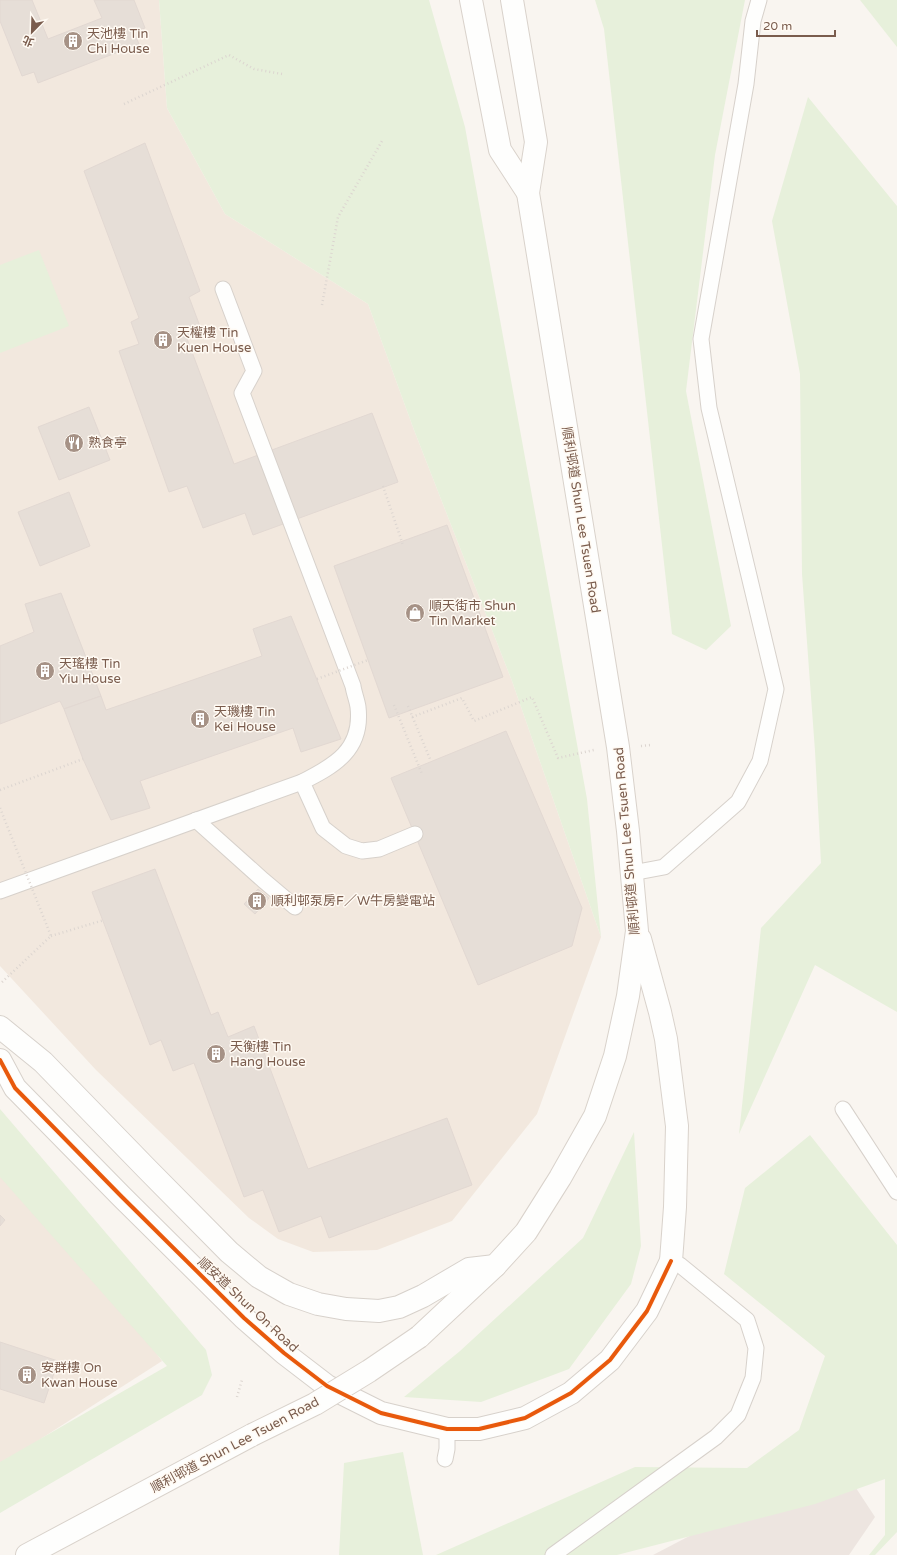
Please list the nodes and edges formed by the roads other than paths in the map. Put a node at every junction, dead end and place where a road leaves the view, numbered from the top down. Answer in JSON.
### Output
{"nodes":[{"id":1,"x":471,"y":0,"type":"edge"},
{"id":2,"x":513,"y":0,"type":"edge"},
{"id":3,"x":759,"y":0,"type":"edge"},
{"id":4,"x":528,"y":194,"type":"junction"},
{"id":5,"x":223,"y":289,"type":"dead end"},
{"id":6,"x":302,"y":782,"type":"junction"},
{"id":7,"x":196,"y":820,"type":"junction"},
{"id":8,"x":415,"y":834,"type":"dead end"},
{"id":9,"x":632,"y":873,"type":"junction"},
{"id":10,"x":0,"y":891,"type":"edge"},
{"id":11,"x":295,"y":907,"type":"dead end"},
{"id":12,"x":637,"y":931,"type":"junction"},
{"id":13,"x":0,"y":1027,"type":"edge"},
{"id":14,"x":0,"y":1060,"type":"edge"},
{"id":15,"x":843,"y":1109,"type":"dead end"},
{"id":16,"x":897,"y":1192,"type":"edge"},
{"id":17,"x":671,"y":1261,"type":"junction"},
{"id":18,"x":495,"y":1266,"type":"junction"},
{"id":19,"x":447,"y":1429,"type":"junction"},
{"id":20,"x":446,"y":1460,"type":"dead end"},
{"id":21,"x":27,"y":1555,"type":"edge"},
{"id":22,"x":553,"y":1555,"type":"edge"}],
"edges":[{"from":1,"to":4,"type":"main road","name":"順利邨道 Shun Lee Tsuen Road"},
{"from":2,"to":4,"type":"main road","name":"順利邨道 Shun Lee Tsuen Road"},
{"from":3,"to":9,"type":"lane"},
{"from":4,"to":9,"type":"main road","name":"順利邨道 Shun Lee Tsuen Road"},
{"from":5,"to":6,"type":"lane"},
{"from":6,"to":7,"type":"lane"},
{"from":6,"to":8,"type":"lane"},
{"from":7,"to":10,"type":"lane"},
{"from":7,"to":11,"type":"lane"},
{"from":9,"to":12,"type":"main road","name":"順利邨道 Shun Lee Tsuen Road"},
{"from":12,"to":17,"type":"main road"},
{"from":12,"to":18,"type":"main road","name":"順利邨道 Shun Lee Tsuen Road"},
{"from":13,"to":18,"type":"main road","name":"順安道 Shun On Road"},
{"from":14,"to":19,"type":"main road","name":"順安道 Shun On Road"},
{"from":15,"to":16,"type":"lane"},
{"from":17,"to":19,"type":"main road","name":"順安道 Shun On Road"},
{"from":17,"to":22,"type":"lane"},
{"from":18,"to":21,"type":"main road","name":"順利邨道 Shun Lee Tsuen Road","bridge":true},
{"from":19,"to":20,"type":"lane"}]}
